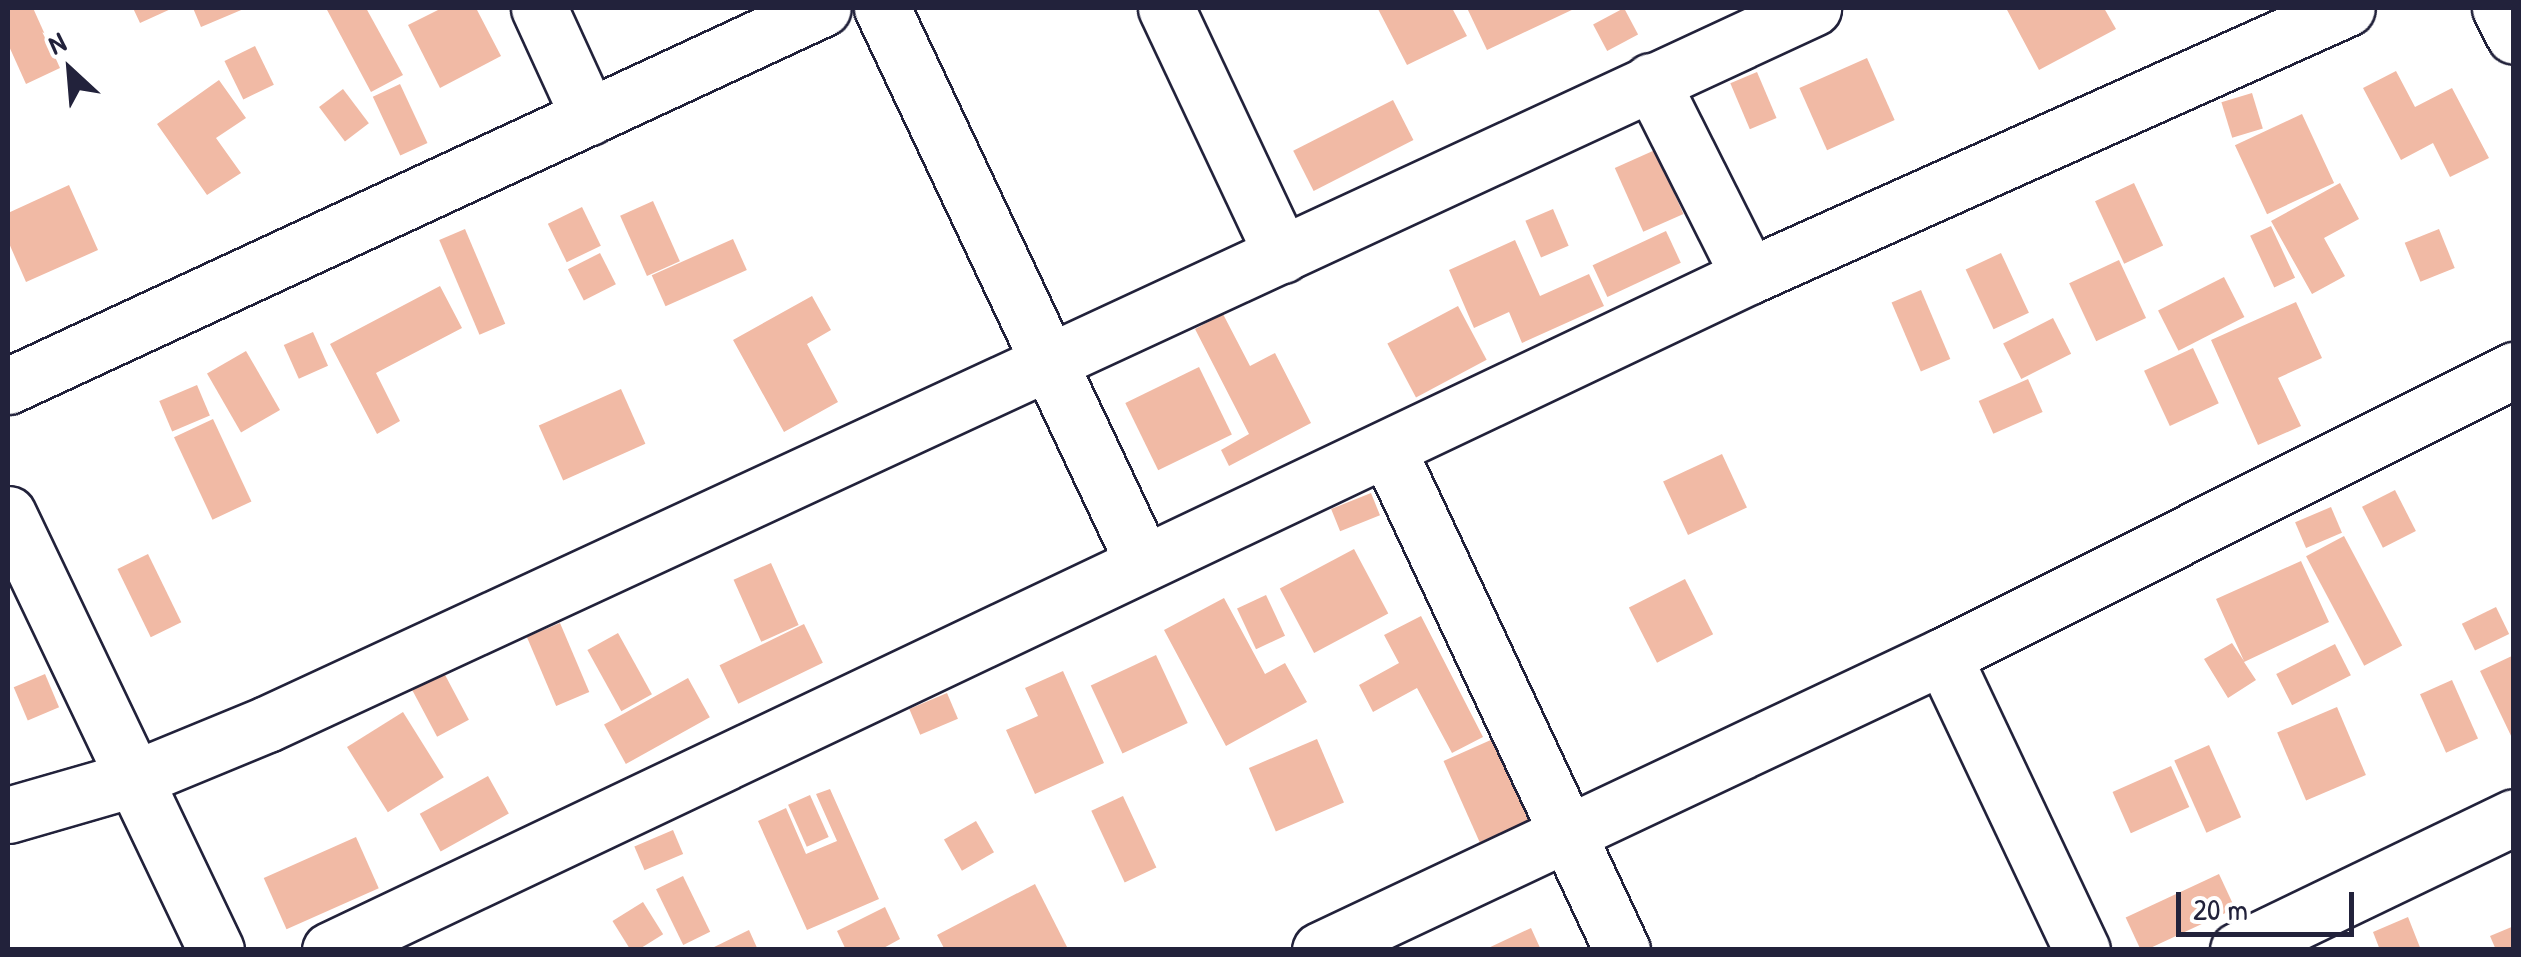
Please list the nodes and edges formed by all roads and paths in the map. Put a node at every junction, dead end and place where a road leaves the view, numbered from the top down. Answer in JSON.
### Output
{"nodes":[{"id":1,"x":538,"y":8,"type":"edge"},
{"id":2,"x":824,"y":8,"type":"edge"},
{"id":3,"x":882,"y":8,"type":"edge"},
{"id":4,"x":1166,"y":8,"type":"edge"},
{"id":5,"x":1812,"y":8,"type":"edge"},
{"id":6,"x":2348,"y":8,"type":"edge"},
{"id":7,"x":2500,"y":8,"type":"edge"},
{"id":8,"x":2514,"y":36,"type":"edge"},
{"id":9,"x":1651,"y":81,"type":"junction"},
{"id":10,"x":590,"y":117,"type":"junction"},
{"id":11,"x":1282,"y":254,"type":"junction"},
{"id":12,"x":1749,"y":276,"type":"junction"},
{"id":13,"x":1052,"y":366,"type":"junction"},
{"id":14,"x":2514,"y":370,"type":"edge"},
{"id":15,"x":8,"y":386,"type":"edge"},
{"id":16,"x":1388,"y":450,"type":"junction"},
{"id":17,"x":8,"y":514,"type":"edge"},
{"id":18,"x":1143,"y":562,"type":"junction"},
{"id":19,"x":1942,"y":656,"type":"junction"},
{"id":20,"x":136,"y":778,"type":"junction"},
{"id":21,"x":8,"y":815,"type":"edge"},
{"id":22,"x":2514,"y":817,"type":"edge"},
{"id":23,"x":1566,"y":835,"type":"junction"},
{"id":24,"x":216,"y":950,"type":"edge"},
{"id":25,"x":330,"y":950,"type":"edge"},
{"id":26,"x":1320,"y":950,"type":"edge"},
{"id":27,"x":1622,"y":950,"type":"edge"},
{"id":28,"x":2082,"y":950,"type":"edge"},
{"id":29,"x":2238,"y":950,"type":"edge"}],
"edges":[{"from":1,"to":10,"type":"street"},
{"from":2,"to":10,"type":"street"},
{"from":3,"to":13,"type":"street"},
{"from":4,"to":11,"type":"street"},
{"from":5,"to":9,"type":"street"},
{"from":6,"to":12,"type":"street"},
{"from":7,"to":8,"type":"street"},
{"from":9,"to":11,"type":"street"},
{"from":9,"to":12,"type":"street"},
{"from":10,"to":15,"type":"street"},
{"from":11,"to":13,"type":"street"},
{"from":12,"to":16,"type":"street"},
{"from":13,"to":18,"type":"street"},
{"from":13,"to":20,"type":"street"},
{"from":14,"to":19,"type":"street"},
{"from":16,"to":18,"type":"street"},
{"from":16,"to":23,"type":"street"},
{"from":17,"to":20,"type":"street"},
{"from":18,"to":25,"type":"street"},
{"from":19,"to":23,"type":"street"},
{"from":19,"to":28,"type":"street"},
{"from":20,"to":21,"type":"street"},
{"from":20,"to":24,"type":"street"},
{"from":22,"to":29,"type":"street"},
{"from":23,"to":26,"type":"street"},
{"from":23,"to":27,"type":"street"}]}
